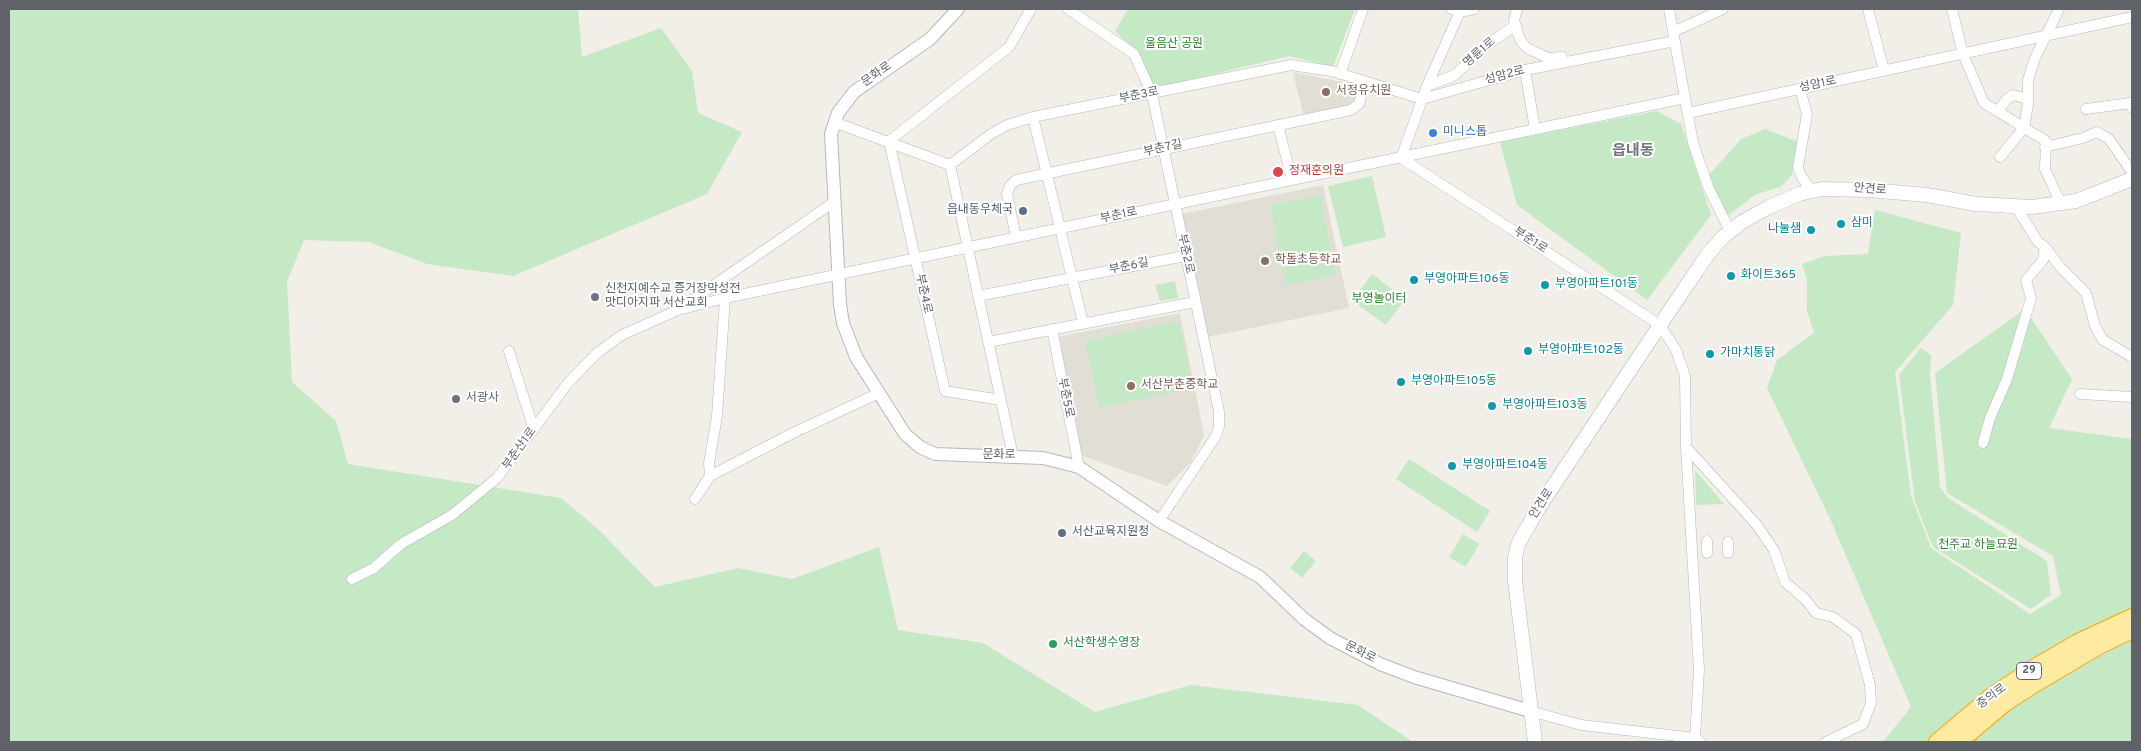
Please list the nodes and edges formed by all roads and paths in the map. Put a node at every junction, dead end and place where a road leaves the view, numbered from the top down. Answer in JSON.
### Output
{"nodes":[{"id":1,"x":958,"y":9,"type":"edge"},
{"id":2,"x":1030,"y":9,"type":"edge"},
{"id":3,"x":1068,"y":9,"type":"edge"},
{"id":4,"x":1363,"y":9,"type":"edge"},
{"id":5,"x":1474,"y":9,"type":"edge"},
{"id":6,"x":1517,"y":9,"type":"edge"},
{"id":7,"x":1669,"y":9,"type":"edge"},
{"id":8,"x":1723,"y":9,"type":"edge"},
{"id":9,"x":1868,"y":9,"type":"edge"},
{"id":10,"x":1952,"y":9,"type":"edge"},
{"id":11,"x":2059,"y":9,"type":"edge"},
{"id":12,"x":1457,"y":10,"type":"edge"},
{"id":13,"x":2132,"y":17,"type":"edge"},
{"id":14,"x":1516,"y":26,"type":"junction"},
{"id":15,"x":2045,"y":36,"type":"junction"},
{"id":16,"x":1674,"y":37,"type":"junction"},
{"id":17,"x":1963,"y":54,"type":"junction"},
{"id":18,"x":1588,"y":57,"type":"junction"},
{"id":19,"x":1525,"y":70,"type":"junction"},
{"id":20,"x":1884,"y":71,"type":"junction"},
{"id":21,"x":1340,"y":74,"type":"junction"},
{"id":22,"x":1365,"y":81,"type":"junction"},
{"id":23,"x":1427,"y":86,"type":"junction"},
{"id":24,"x":1800,"y":89,"type":"junction"},
{"id":25,"x":1152,"y":94,"type":"junction"},
{"id":26,"x":1685,"y":98,"type":"junction"},
{"id":27,"x":1422,"y":99,"type":"junction"},
{"id":28,"x":2028,"y":99,"type":"junction"},
{"id":29,"x":2132,"y":108,"type":"edge"},
{"id":30,"x":2086,"y":110,"type":"dead end"},
{"id":31,"x":1998,"y":111,"type":"junction"},
{"id":32,"x":1688,"y":113,"type":"junction"},
{"id":33,"x":1033,"y":117,"type":"junction"},
{"id":34,"x":834,"y":122,"type":"junction"},
{"id":35,"x":1278,"y":125,"type":"junction"},
{"id":36,"x":2024,"y":128,"type":"junction"},
{"id":37,"x":1535,"y":130,"type":"junction"},
{"id":38,"x":890,"y":140,"type":"junction"},
{"id":39,"x":2046,"y":148,"type":"junction"},
{"id":40,"x":1163,"y":149,"type":"junction"},
{"id":41,"x":1401,"y":158,"type":"junction"},
{"id":42,"x":2000,"y":158,"type":"dead end"},
{"id":43,"x":950,"y":165,"type":"junction"},
{"id":44,"x":2132,"y":172,"type":"edge"},
{"id":45,"x":1047,"y":173,"type":"junction"},
{"id":46,"x":2132,"y":179,"type":"edge"},
{"id":47,"x":1292,"y":180,"type":"junction"},
{"id":48,"x":1812,"y":190,"type":"junction"},
{"id":49,"x":834,"y":202,"type":"junction"},
{"id":50,"x":2061,"y":204,"type":"junction"},
{"id":51,"x":1175,"y":205,"type":"junction"},
{"id":52,"x":2016,"y":207,"type":"junction"},
{"id":53,"x":1060,"y":228,"type":"junction"},
{"id":54,"x":1730,"y":231,"type":"junction"},
{"id":55,"x":1016,"y":237,"type":"junction"},
{"id":56,"x":968,"y":247,"type":"junction"},
{"id":57,"x":2045,"y":247,"type":"junction"},
{"id":58,"x":1185,"y":256,"type":"junction"},
{"id":59,"x":915,"y":258,"type":"junction"},
{"id":60,"x":838,"y":274,"type":"junction"},
{"id":61,"x":1072,"y":278,"type":"junction"},
{"id":62,"x":978,"y":296,"type":"junction"},
{"id":63,"x":725,"y":298,"type":"junction"},
{"id":64,"x":1195,"y":302,"type":"junction"},
{"id":65,"x":678,"y":310,"type":"junction"},
{"id":66,"x":1083,"y":323,"type":"junction"},
{"id":67,"x":1660,"y":325,"type":"junction"},
{"id":68,"x":1052,"y":329,"type":"junction"},
{"id":69,"x":988,"y":342,"type":"junction"},
{"id":70,"x":509,"y":351,"type":"dead end"},
{"id":71,"x":2132,"y":357,"type":"edge"},
{"id":72,"x":879,"y":394,"type":"junction"},
{"id":73,"x":2080,"y":394,"type":"dead end"},
{"id":74,"x":2132,"y":397,"type":"edge"},
{"id":75,"x":1001,"y":400,"type":"junction"},
{"id":76,"x":534,"y":430,"type":"junction"},
{"id":77,"x":1983,"y":443,"type":"dead end"},
{"id":78,"x":1686,"y":447,"type":"junction"},
{"id":79,"x":1013,"y":456,"type":"junction"},
{"id":80,"x":1079,"y":467,"type":"junction"},
{"id":81,"x":710,"y":476,"type":"junction"},
{"id":82,"x":695,"y":499,"type":"dead end"},
{"id":83,"x":1159,"y":521,"type":"junction"},
{"id":84,"x":1707,"y":541,"type":"dead end"},
{"id":85,"x":1708,"y":552,"type":"dead end"},
{"id":86,"x":352,"y":579,"type":"dead end"},
{"id":87,"x":2132,"y":617,"type":"edge"},
{"id":88,"x":2132,"y":630,"type":"edge"},
{"id":89,"x":1530,"y":711,"type":"junction"},
{"id":90,"x":1681,"y":739,"type":"edge"},
{"id":91,"x":1698,"y":740,"type":"edge"},
{"id":92,"x":1535,"y":742,"type":"edge"},
{"id":93,"x":1826,"y":742,"type":"edge"},
{"id":94,"x":1937,"y":742,"type":"edge"},
{"id":95,"x":1959,"y":742,"type":"edge"}],
"edges":[{"from":1,"to":34,"type":"street","name":"문화로"},
{"from":2,"to":38,"type":"street"},
{"from":3,"to":25,"type":"street","name":"부춘2로"},
{"from":4,"to":21,"type":"street"},
{"from":5,"to":12,"type":"street"},
{"from":6,"to":14,"type":"street"},
{"from":7,"to":16,"type":"street"},
{"from":8,"to":16,"type":"street","name":"성암2로"},
{"from":9,"to":20,"type":"street"},
{"from":10,"to":17,"type":"street"},
{"from":11,"to":15,"type":"street"},
{"from":12,"to":23,"type":"street"},
{"from":13,"to":15,"type":"street","name":"성암1로"},
{"from":14,"to":18,"type":"street","name":"성암2로"},
{"from":14,"to":23,"type":"street","name":"명륜1로"},
{"from":15,"to":17,"type":"street","name":"성암1로"},
{"from":15,"to":28,"type":"street"},
{"from":16,"to":18,"type":"street","name":"성암2로"},
{"from":16,"to":26,"type":"street"},
{"from":17,"to":20,"type":"street","name":"성암1로"},
{"from":17,"to":31,"type":"street"},
{"from":18,"to":19,"type":"street","name":"성암2로"},
{"from":19,"to":27,"type":"street","name":"성암2로"},
{"from":19,"to":37,"type":"street"},
{"from":20,"to":24,"type":"street","name":"성암1로"},
{"from":21,"to":22,"type":"street","name":"부춘3로"},
{"from":21,"to":25,"type":"street","name":"부춘3로"},
{"from":22,"to":27,"type":"street","name":"부춘3로"},
{"from":22,"to":35,"type":"street","name":"부춘7길"},
{"from":23,"to":27,"type":"street"},
{"from":24,"to":32,"type":"street","name":"성암1로"},
{"from":24,"to":48,"type":"street"},
{"from":25,"to":33,"type":"street","name":"부춘3로"},
{"from":25,"to":40,"type":"street","name":"부춘2로"},
{"from":26,"to":32,"type":"street"},
{"from":26,"to":37,"type":"street"},
{"from":27,"to":41,"type":"street"},
{"from":28,"to":31,"type":"street"},
{"from":28,"to":36,"type":"street"},
{"from":29,"to":30,"type":"street"},
{"from":31,"to":36,"type":"street"},
{"from":32,"to":54,"type":"street"},
{"from":33,"to":43,"type":"street","name":"부춘3로"},
{"from":33,"to":45,"type":"street"},
{"from":34,"to":38,"type":"street"},
{"from":34,"to":49,"type":"street","name":"문화로"},
{"from":35,"to":40,"type":"street","name":"부춘7길"},
{"from":35,"to":47,"type":"street"},
{"from":36,"to":39,"type":"street"},
{"from":36,"to":42,"type":"street"},
{"from":37,"to":41,"type":"street"},
{"from":38,"to":43,"type":"street"},
{"from":38,"to":59,"type":"street","name":"부춘4로"},
{"from":39,"to":44,"type":"street"},
{"from":39,"to":50,"type":"street"},
{"from":40,"to":45,"type":"street","name":"부춘7길"},
{"from":40,"to":51,"type":"street","name":"부춘2로"},
{"from":41,"to":47,"type":"street","name":"부춘1로"},
{"from":41,"to":67,"type":"street","name":"부춘1로"},
{"from":43,"to":56,"type":"street"},
{"from":45,"to":53,"type":"street"},
{"from":45,"to":55,"type":"street","name":"부춘7길"},
{"from":46,"to":50,"type":"main road","name":"안견로"},
{"from":47,"to":51,"type":"street","name":"부춘1로"},
{"from":48,"to":52,"type":"main road","name":"안견로"},
{"from":48,"to":54,"type":"main road","name":"안견로"},
{"from":49,"to":60,"type":"street","name":"문화로"},
{"from":49,"to":65,"type":"street","name":"부춘산1로"},
{"from":50,"to":52,"type":"main road","name":"안견로"},
{"from":51,"to":53,"type":"street","name":"부춘1로"},
{"from":51,"to":58,"type":"street","name":"부춘2로"},
{"from":52,"to":57,"type":"street"},
{"from":53,"to":55,"type":"street","name":"부춘1로"},
{"from":53,"to":61,"type":"street"},
{"from":54,"to":67,"type":"main road","name":"안견로"},
{"from":55,"to":56,"type":"street","name":"부춘1로"},
{"from":56,"to":59,"type":"street","name":"부춘1로"},
{"from":56,"to":62,"type":"street"},
{"from":57,"to":71,"type":"street"},
{"from":57,"to":77,"type":"street"},
{"from":58,"to":61,"type":"street","name":"부춘6길"},
{"from":58,"to":64,"type":"street","name":"부춘2로"},
{"from":59,"to":60,"type":"street","name":"부춘1로"},
{"from":59,"to":75,"type":"street","name":"부춘4로"},
{"from":60,"to":63,"type":"street","name":"부춘산1로"},
{"from":60,"to":72,"type":"street","name":"문화로"},
{"from":61,"to":62,"type":"street","name":"부춘6길"},
{"from":61,"to":66,"type":"street"},
{"from":62,"to":69,"type":"street"},
{"from":63,"to":65,"type":"street","name":"부춘산1로"},
{"from":63,"to":81,"type":"street"},
{"from":64,"to":66,"type":"street"},
{"from":64,"to":83,"type":"street","name":"부춘2로"},
{"from":65,"to":76,"type":"street","name":"부춘산1로"},
{"from":66,"to":68,"type":"street"},
{"from":67,"to":78,"type":"street"},
{"from":67,"to":89,"type":"main road","name":"안견로"},
{"from":68,"to":69,"type":"street"},
{"from":68,"to":80,"type":"street","name":"부춘5로"},
{"from":69,"to":75,"type":"street"},
{"from":70,"to":76,"type":"street"},
{"from":72,"to":79,"type":"street","name":"문화로"},
{"from":72,"to":81,"type":"street"},
{"from":73,"to":74,"type":"street"},
{"from":75,"to":79,"type":"street"},
{"from":76,"to":86,"type":"street","name":"부춘산1로"},
{"from":78,"to":91,"type":"street"},
{"from":78,"to":93,"type":"street"},
{"from":79,"to":80,"type":"street","name":"문화로"},
{"from":80,"to":83,"type":"street","name":"문화로"},
{"from":81,"to":82,"type":"street"},
{"from":83,"to":89,"type":"street","name":"문화로"},
{"from":84,"to":85,"type":"street"},
{"from":87,"to":94,"type":"highway","name":"충의로","number":"29"},
{"from":88,"to":95,"type":"highway","name":"충의로","number":"29"},
{"from":89,"to":90,"type":"street"},
{"from":89,"to":92,"type":"main road","name":"안견로"},
{"from":90,"to":91,"type":"street"}]}
